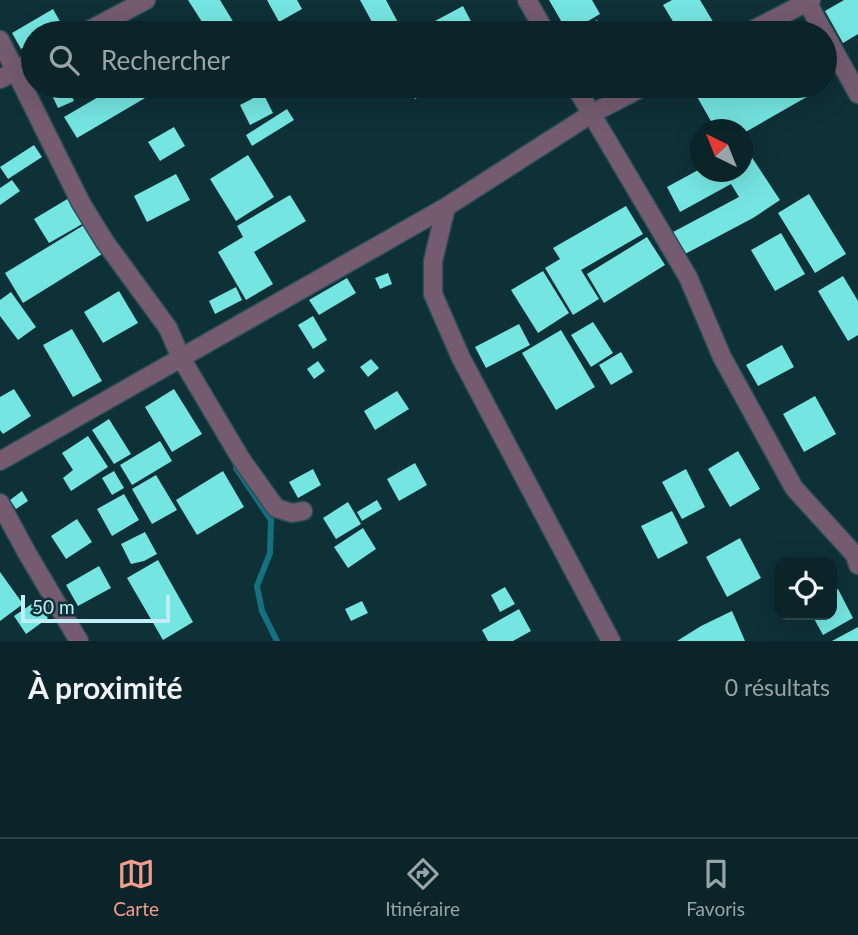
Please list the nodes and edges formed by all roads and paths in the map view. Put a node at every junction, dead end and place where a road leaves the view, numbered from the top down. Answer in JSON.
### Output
{"nodes":[{"id":1,"x":146,"y":0,"type":"edge"},
{"id":2,"x":527,"y":0,"type":"edge"},
{"id":3,"x":808,"y":1,"type":"edge"},
{"id":4,"x":107,"y":21,"type":"edge"},
{"id":5,"x":539,"y":21,"type":"edge"},
{"id":6,"x":770,"y":21,"type":"edge"},
{"id":7,"x":818,"y":21,"type":"edge"},
{"id":8,"x":0,"y":40,"type":"edge"},
{"id":9,"x":837,"y":56,"type":"edge"},
{"id":10,"x":7,"y":75,"type":"edge"},
{"id":11,"x":858,"y":94,"type":"edge"},
{"id":12,"x":582,"y":98,"type":"edge"},
{"id":13,"x":622,"y":98,"type":"edge"},
{"id":14,"x":591,"y":114,"type":"junction"},
{"id":15,"x":446,"y":207,"type":"junction"},
{"id":16,"x":181,"y":358,"type":"junction"},
{"id":17,"x":0,"y":461,"type":"edge"},
{"id":18,"x":0,"y":503,"type":"edge"},
{"id":19,"x":303,"y":510,"type":"dead end"},
{"id":20,"x":858,"y":565,"type":"edge"},
{"id":21,"x":79,"y":641,"type":"edge"},
{"id":22,"x":611,"y":641,"type":"edge"}],
"edges":[{"from":1,"to":4,"type":"street"},
{"from":2,"to":5,"type":"street"},
{"from":3,"to":6,"type":"street"},
{"from":3,"to":7,"type":"street"},
{"from":8,"to":10,"type":"street"},
{"from":9,"to":11,"type":"street"},
{"from":10,"to":16,"type":"street"},
{"from":12,"to":14,"type":"street"},
{"from":13,"to":14,"type":"street"},
{"from":14,"to":15,"type":"street"},
{"from":14,"to":20,"type":"street"},
{"from":15,"to":16,"type":"street"},
{"from":15,"to":22,"type":"street"},
{"from":16,"to":17,"type":"street"},
{"from":16,"to":19,"type":"street"},
{"from":18,"to":21,"type":"street"}]}
